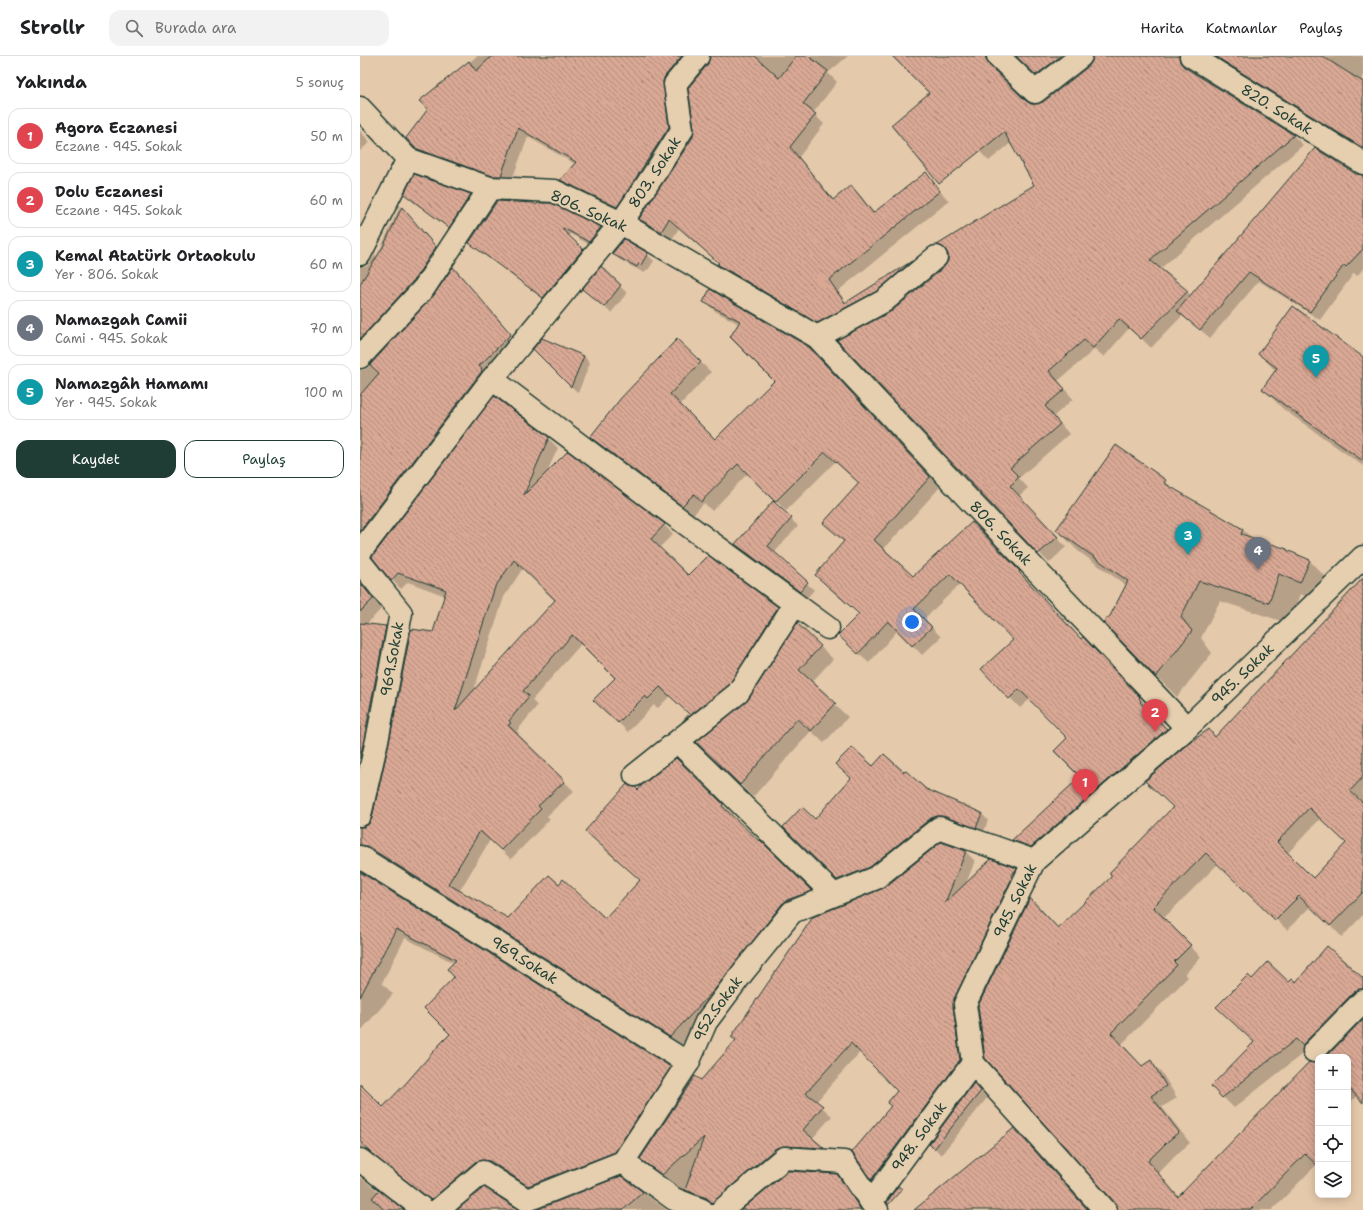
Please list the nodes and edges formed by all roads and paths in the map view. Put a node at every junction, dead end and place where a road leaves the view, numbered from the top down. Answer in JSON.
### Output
{"nodes":[{"id":1,"x":698,"y":56,"type":"edge"},
{"id":2,"x":998,"y":56,"type":"edge"},
{"id":3,"x":1081,"y":56,"type":"edge"},
{"id":4,"x":1191,"y":56,"type":"edge"},
{"id":5,"x":360,"y":108,"type":"edge"},
{"id":6,"x":408,"y":159,"type":"junction"},
{"id":7,"x":1363,"y":163,"type":"edge"},
{"id":8,"x":490,"y":188,"type":"junction"},
{"id":9,"x":621,"y":223,"type":"junction"},
{"id":10,"x":360,"y":254,"type":"edge"},
{"id":11,"x":936,"y":257,"type":"dead end"},
{"id":12,"x":817,"y":337,"type":"junction"},
{"id":13,"x":360,"y":357,"type":"edge"},
{"id":14,"x":492,"y":378,"type":"junction"},
{"id":15,"x":360,"y":552,"type":"edge"},
{"id":16,"x":1363,"y":557,"type":"edge"},
{"id":17,"x":360,"y":562,"type":"edge"},
{"id":18,"x":795,"y":604,"type":"junction"},
{"id":19,"x":828,"y":628,"type":"dead end"},
{"id":20,"x":1187,"y":728,"type":"junction"},
{"id":21,"x":678,"y":742,"type":"junction"},
{"id":22,"x":636,"y":775,"type":"dead end"},
{"id":23,"x":360,"y":815,"type":"edge"},
{"id":24,"x":360,"y":858,"type":"edge"},
{"id":25,"x":1034,"y":862,"type":"junction"},
{"id":26,"x":833,"y":894,"type":"junction"},
{"id":27,"x":1363,"y":1001,"type":"edge"},
{"id":28,"x":1314,"y":1051,"type":"dead end"},
{"id":29,"x":973,"y":1063,"type":"junction"},
{"id":30,"x":688,"y":1064,"type":"junction"},
{"id":31,"x":360,"y":1160,"type":"edge"},
{"id":32,"x":623,"y":1162,"type":"junction"},
{"id":33,"x":673,"y":1204,"type":"edge"},
{"id":34,"x":874,"y":1206,"type":"edge"},
{"id":35,"x":424,"y":1210,"type":"edge"},
{"id":36,"x":438,"y":1210,"type":"edge"},
{"id":37,"x":702,"y":1210,"type":"edge"},
{"id":38,"x":722,"y":1210,"type":"edge"},
{"id":39,"x":1105,"y":1210,"type":"edge"}],
"edges":[{"from":1,"to":9,"type":"street","name":"803. Sokak"},
{"from":2,"to":3,"type":"street"},
{"from":4,"to":7,"type":"street","name":"820. Sokak"},
{"from":5,"to":6,"type":"street","name":"806. Sokak"},
{"from":6,"to":8,"type":"street","name":"806. Sokak"},
{"from":6,"to":10,"type":"street"},
{"from":8,"to":9,"type":"street","name":"806. Sokak"},
{"from":8,"to":13,"type":"street"},
{"from":9,"to":12,"type":"street","name":"806. Sokak"},
{"from":9,"to":14,"type":"street","name":"803. Sokak"},
{"from":11,"to":12,"type":"street"},
{"from":12,"to":20,"type":"street","name":"806. Sokak"},
{"from":14,"to":15,"type":"street","name":"803. Sokak"},
{"from":14,"to":18,"type":"street"},
{"from":16,"to":20,"type":"street","name":"945. Sokak"},
{"from":17,"to":23,"type":"street","name":"969.Sokak"},
{"from":18,"to":19,"type":"street"},
{"from":18,"to":21,"type":"street"},
{"from":20,"to":25,"type":"street","name":"945. Sokak"},
{"from":21,"to":22,"type":"street"},
{"from":21,"to":26,"type":"street"},
{"from":24,"to":30,"type":"street","name":"969.Sokak"},
{"from":25,"to":26,"type":"street","name":"952.Sokak"},
{"from":25,"to":29,"type":"street","name":"945. Sokak"},
{"from":26,"to":30,"type":"street","name":"952.Sokak"},
{"from":27,"to":28,"type":"street"},
{"from":29,"to":34,"type":"street","name":"948. Sokak"},
{"from":29,"to":39,"type":"street"},
{"from":30,"to":32,"type":"street","name":"952.Sokak"},
{"from":31,"to":35,"type":"street"},
{"from":32,"to":33,"type":"street"},
{"from":32,"to":36,"type":"street"},
{"from":33,"to":37,"type":"street"},
{"from":34,"to":38,"type":"street"}]}
